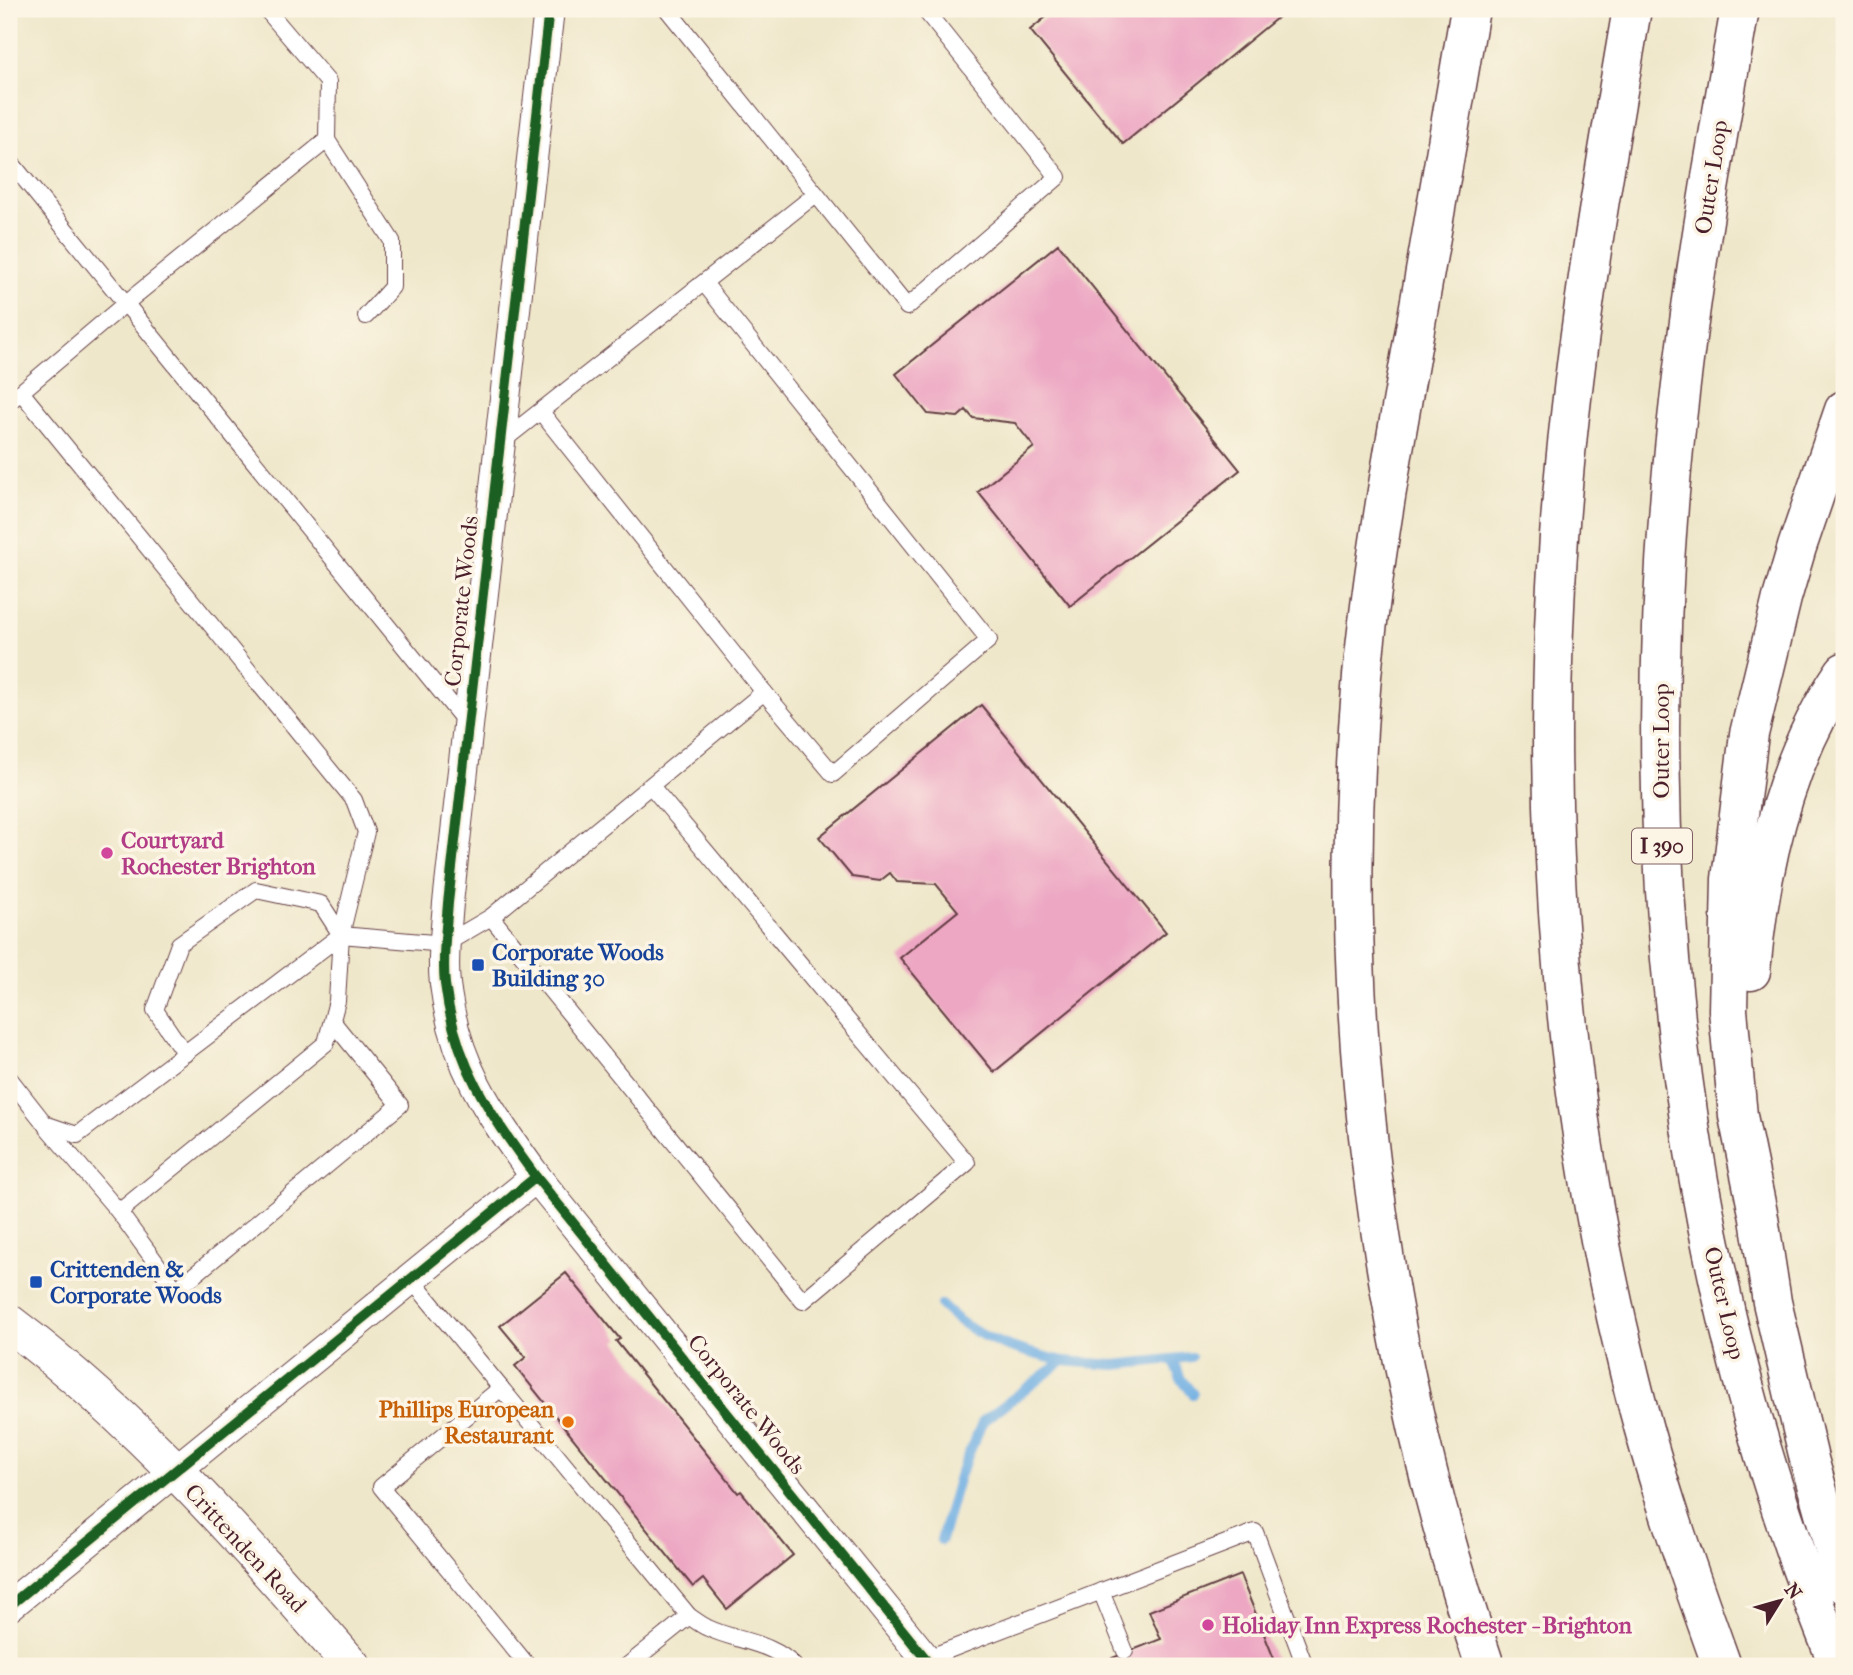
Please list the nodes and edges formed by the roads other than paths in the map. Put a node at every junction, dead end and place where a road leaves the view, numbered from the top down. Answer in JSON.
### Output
{"nodes":[{"id":1,"x":266,"y":9,"type":"edge"},
{"id":2,"x":549,"y":9,"type":"edge"},
{"id":3,"x":667,"y":9,"type":"edge"},
{"id":4,"x":924,"y":9,"type":"edge"},
{"id":5,"x":1472,"y":9,"type":"edge"},
{"id":6,"x":1632,"y":9,"type":"edge"},
{"id":7,"x":1740,"y":9,"type":"edge"},
{"id":8,"x":327,"y":140,"type":"junction"},
{"id":9,"x":9,"y":160,"type":"edge"},
{"id":10,"x":816,"y":194,"type":"junction"},
{"id":11,"x":704,"y":283,"type":"junction"},
{"id":12,"x":126,"y":303,"type":"junction"},
{"id":13,"x":366,"y":316,"type":"dead end"},
{"id":14,"x":15,"y":397,"type":"edge"},
{"id":15,"x":1844,"y":410,"type":"edge"},
{"id":16,"x":541,"y":411,"type":"junction"},
{"id":17,"x":500,"y":443,"type":"junction"},
{"id":18,"x":1844,"y":672,"type":"edge"},
{"id":19,"x":764,"y":692,"type":"junction"},
{"id":20,"x":468,"y":725,"type":"junction"},
{"id":21,"x":651,"y":786,"type":"junction"},
{"id":22,"x":491,"y":917,"type":"junction"},
{"id":23,"x":341,"y":935,"type":"junction"},
{"id":24,"x":445,"y":944,"type":"junction"},
{"id":25,"x":332,"y":1021,"type":"junction"},
{"id":26,"x":185,"y":1054,"type":"junction"},
{"id":27,"x":9,"y":1079,"type":"edge"},
{"id":28,"x":45,"y":1124,"type":"junction"},
{"id":29,"x":536,"y":1177,"type":"junction"},
{"id":30,"x":119,"y":1213,"type":"junction"},
{"id":31,"x":1759,"y":1218,"type":"junction"},
{"id":32,"x":411,"y":1279,"type":"junction"},
{"id":33,"x":9,"y":1323,"type":"edge"},
{"id":34,"x":501,"y":1388,"type":"junction"},
{"id":35,"x":175,"y":1470,"type":"junction"},
{"id":36,"x":1844,"y":1584,"type":"edge"},
{"id":37,"x":1101,"y":1591,"type":"junction"},
{"id":38,"x":9,"y":1606,"type":"edge"},
{"id":39,"x":689,"y":1616,"type":"junction"},
{"id":40,"x":1125,"y":1651,"type":"dead end"},
{"id":41,"x":924,"y":1663,"type":"edge"},
{"id":42,"x":352,"y":1666,"type":"edge"},
{"id":43,"x":528,"y":1666,"type":"edge"},
{"id":44,"x":627,"y":1666,"type":"edge"},
{"id":45,"x":794,"y":1666,"type":"edge"},
{"id":46,"x":1305,"y":1666,"type":"edge"},
{"id":47,"x":1485,"y":1666,"type":"edge"},
{"id":48,"x":1723,"y":1666,"type":"edge"},
{"id":49,"x":1839,"y":1666,"type":"edge"}],
"edges":[{"from":1,"to":8,"type":"lane"},
{"from":2,"to":17,"type":"street","name":"Corporate Woods"},
{"from":3,"to":10,"type":"lane"},
{"from":4,"to":10,"type":"lane"},
{"from":5,"to":47,"type":"highway"},
{"from":6,"to":48,"type":"highway"},
{"from":7,"to":49,"type":"highway","name":"Outer Loop","number":"I 390"},
{"from":8,"to":12,"type":"lane"},
{"from":8,"to":13,"type":"lane"},
{"from":9,"to":12,"type":"lane"},
{"from":10,"to":11,"type":"lane"},
{"from":11,"to":16,"type":"lane"},
{"from":11,"to":19,"type":"lane"},
{"from":12,"to":14,"type":"lane"},
{"from":12,"to":20,"type":"lane"},
{"from":14,"to":23,"type":"lane"},
{"from":15,"to":31,"type":"highway"},
{"from":16,"to":17,"type":"lane"},
{"from":16,"to":19,"type":"lane"},
{"from":17,"to":20,"type":"street","name":"Corporate Woods"},
{"from":18,"to":31,"type":"highway"},
{"from":19,"to":21,"type":"lane"},
{"from":20,"to":24,"type":"street","name":"Corporate Woods"},
{"from":21,"to":22,"type":"lane"},
{"from":21,"to":22,"type":"lane"},
{"from":22,"to":24,"type":"lane"},
{"from":23,"to":24,"type":"lane"},
{"from":23,"to":25,"type":"lane"},
{"from":23,"to":26,"type":"lane"},
{"from":23,"to":26,"type":"lane"},
{"from":24,"to":29,"type":"street","name":"Corporate Woods"},
{"from":25,"to":30,"type":"lane"},
{"from":25,"to":30,"type":"lane"},
{"from":26,"to":28,"type":"lane"},
{"from":27,"to":28,"type":"lane"},
{"from":28,"to":30,"type":"lane"},
{"from":29,"to":32,"type":"street"},
{"from":29,"to":41,"type":"street","name":"Corporate Woods"},
{"from":31,"to":36,"type":"highway"},
{"from":32,"to":34,"type":"lane"},
{"from":32,"to":35,"type":"street"},
{"from":33,"to":35,"type":"street","name":"Crittenden Road"},
{"from":34,"to":39,"type":"lane"},
{"from":34,"to":43,"type":"lane"},
{"from":35,"to":38,"type":"street"},
{"from":35,"to":42,"type":"street","name":"Crittenden Road"},
{"from":37,"to":40,"type":"lane"},
{"from":37,"to":41,"type":"lane"},
{"from":37,"to":46,"type":"lane"},
{"from":39,"to":44,"type":"lane"},
{"from":39,"to":45,"type":"lane"}]}
